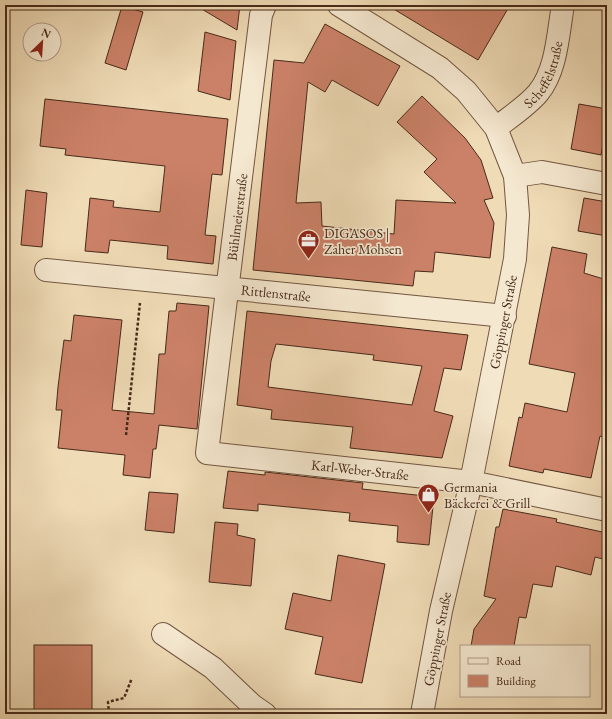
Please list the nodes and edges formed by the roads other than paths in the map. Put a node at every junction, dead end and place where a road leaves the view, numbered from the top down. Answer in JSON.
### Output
{"nodes":[{"id":1,"x":265,"y":5,"type":"edge"},
{"id":2,"x":339,"y":5,"type":"edge"},
{"id":3,"x":563,"y":5,"type":"edge"},
{"id":4,"x":496,"y":128,"type":"junction"},
{"id":5,"x":515,"y":176,"type":"junction"},
{"id":6,"x":607,"y":184,"type":"edge"},
{"id":7,"x":46,"y":270,"type":"dead end"},
{"id":8,"x":228,"y":288,"type":"junction"},
{"id":9,"x":505,"y":316,"type":"junction"},
{"id":10,"x":207,"y":453,"type":"joint"},
{"id":11,"x":471,"y":482,"type":"junction"},
{"id":12,"x":607,"y":510,"type":"edge"},
{"id":13,"x":163,"y":634,"type":"dead end"},
{"id":14,"x":265,"y":714,"type":"edge"},
{"id":15,"x":422,"y":714,"type":"edge"}],
"edges":[{"from":1,"to":8,"type":"street","name":"Bühlmeierstraße"},
{"from":2,"to":4,"type":"street","name":"Göppinger Straße"},
{"from":3,"to":4,"type":"street","name":"Scheffelstraße"},
{"from":4,"to":5,"type":"street","name":"Göppinger Straße"},
{"from":5,"to":6,"type":"street"},
{"from":5,"to":9,"type":"street","name":"Göppinger Straße"},
{"from":7,"to":8,"type":"street","name":"Rittlenstraße"},
{"from":8,"to":9,"type":"street","name":"Rittlenstraße"},
{"from":8,"to":10,"type":"street","name":"Bühlmeierstraße"},
{"from":9,"to":11,"type":"street","name":"Göppinger Straße"},
{"from":10,"to":11,"type":"street","name":"Karl-Weber-Straße"},
{"from":11,"to":12,"type":"street","name":"Karl-Weber-Straße"},
{"from":11,"to":15,"type":"street","name":"Göppinger Straße"},
{"from":13,"to":14,"type":"street"}]}
